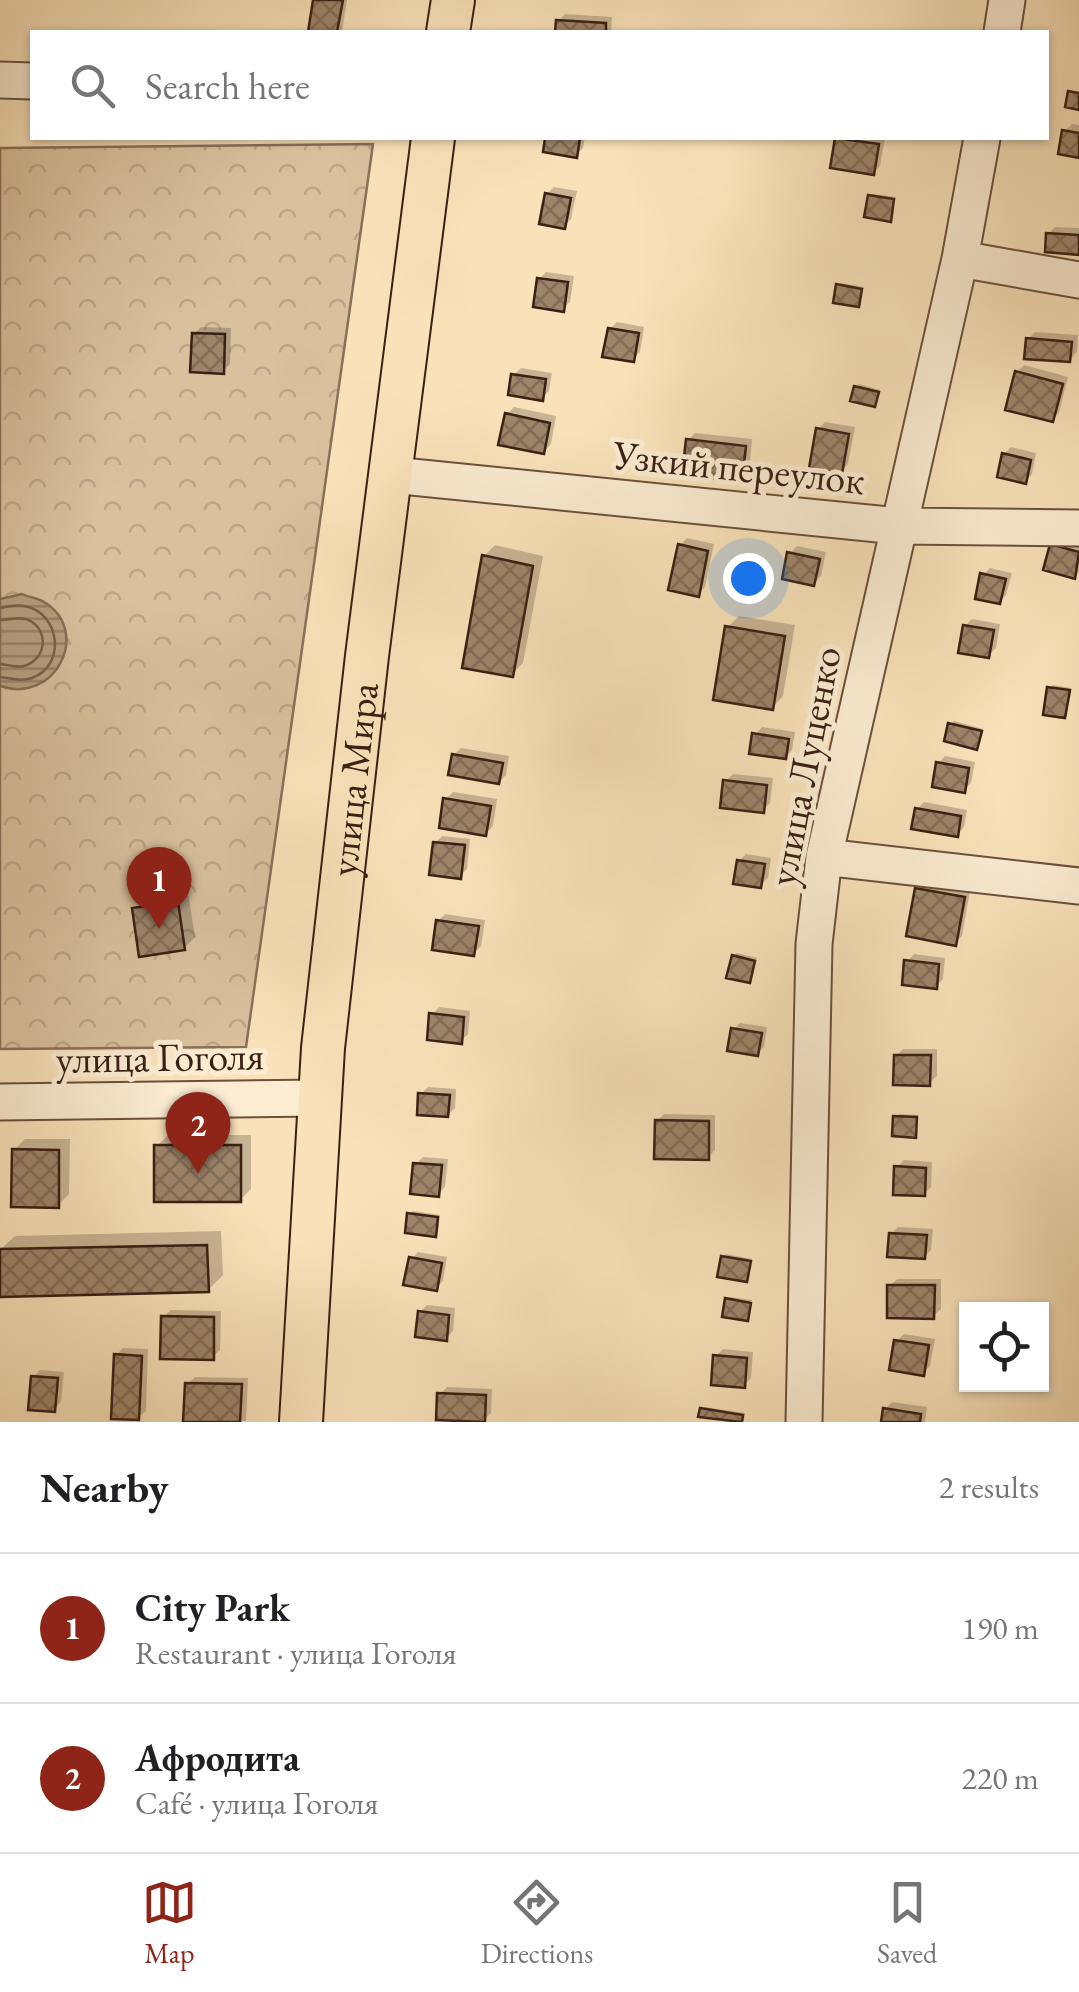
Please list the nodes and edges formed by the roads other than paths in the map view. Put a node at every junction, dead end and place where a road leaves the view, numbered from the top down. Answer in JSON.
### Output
{"nodes":[{"id":1,"x":453,"y":0,"type":"edge"},
{"id":2,"x":1008,"y":0,"type":"edge"},
{"id":3,"x":448,"y":30,"type":"edge"},
{"id":4,"x":1002,"y":30,"type":"edge"},
{"id":5,"x":0,"y":80,"type":"edge"},
{"id":6,"x":30,"y":81,"type":"edge"},
{"id":7,"x":433,"y":140,"type":"edge"},
{"id":8,"x":982,"y":140,"type":"edge"},
{"id":9,"x":960,"y":259,"type":"junction"},
{"id":10,"x":1079,"y":280,"type":"edge"},
{"id":11,"x":392,"y":475,"type":"junction"},
{"id":12,"x":898,"y":526,"type":"junction"},
{"id":13,"x":1079,"y":528,"type":"edge"},
{"id":14,"x":824,"y":857,"type":"junction"},
{"id":15,"x":1079,"y":886,"type":"edge"},
{"id":16,"x":320,"y":1098,"type":"junction"},
{"id":17,"x":0,"y":1102,"type":"edge"},
{"id":18,"x":300,"y":1422,"type":"edge"},
{"id":19,"x":804,"y":1422,"type":"edge"}],
"edges":[{"from":1,"to":3,"type":"main road"},
{"from":2,"to":4,"type":"street"},
{"from":5,"to":6,"type":"street"},
{"from":7,"to":11,"type":"main road","name":"улица Мира"},
{"from":8,"to":9,"type":"street","name":"улица Луценко"},
{"from":9,"to":10,"type":"street"},
{"from":9,"to":12,"type":"street","name":"улица Луценко"},
{"from":11,"to":12,"type":"street","name":"Узкий переулок"},
{"from":11,"to":16,"type":"main road","name":"улица Мира"},
{"from":12,"to":13,"type":"street","name":"Узкий переулок"},
{"from":12,"to":14,"type":"street","name":"улица Луценко"},
{"from":14,"to":15,"type":"street"},
{"from":14,"to":19,"type":"street","name":"улица Луценко"},
{"from":16,"to":17,"type":"street","name":"улица Гоголя"},
{"from":16,"to":18,"type":"main road","name":"улица Мира"}]}
